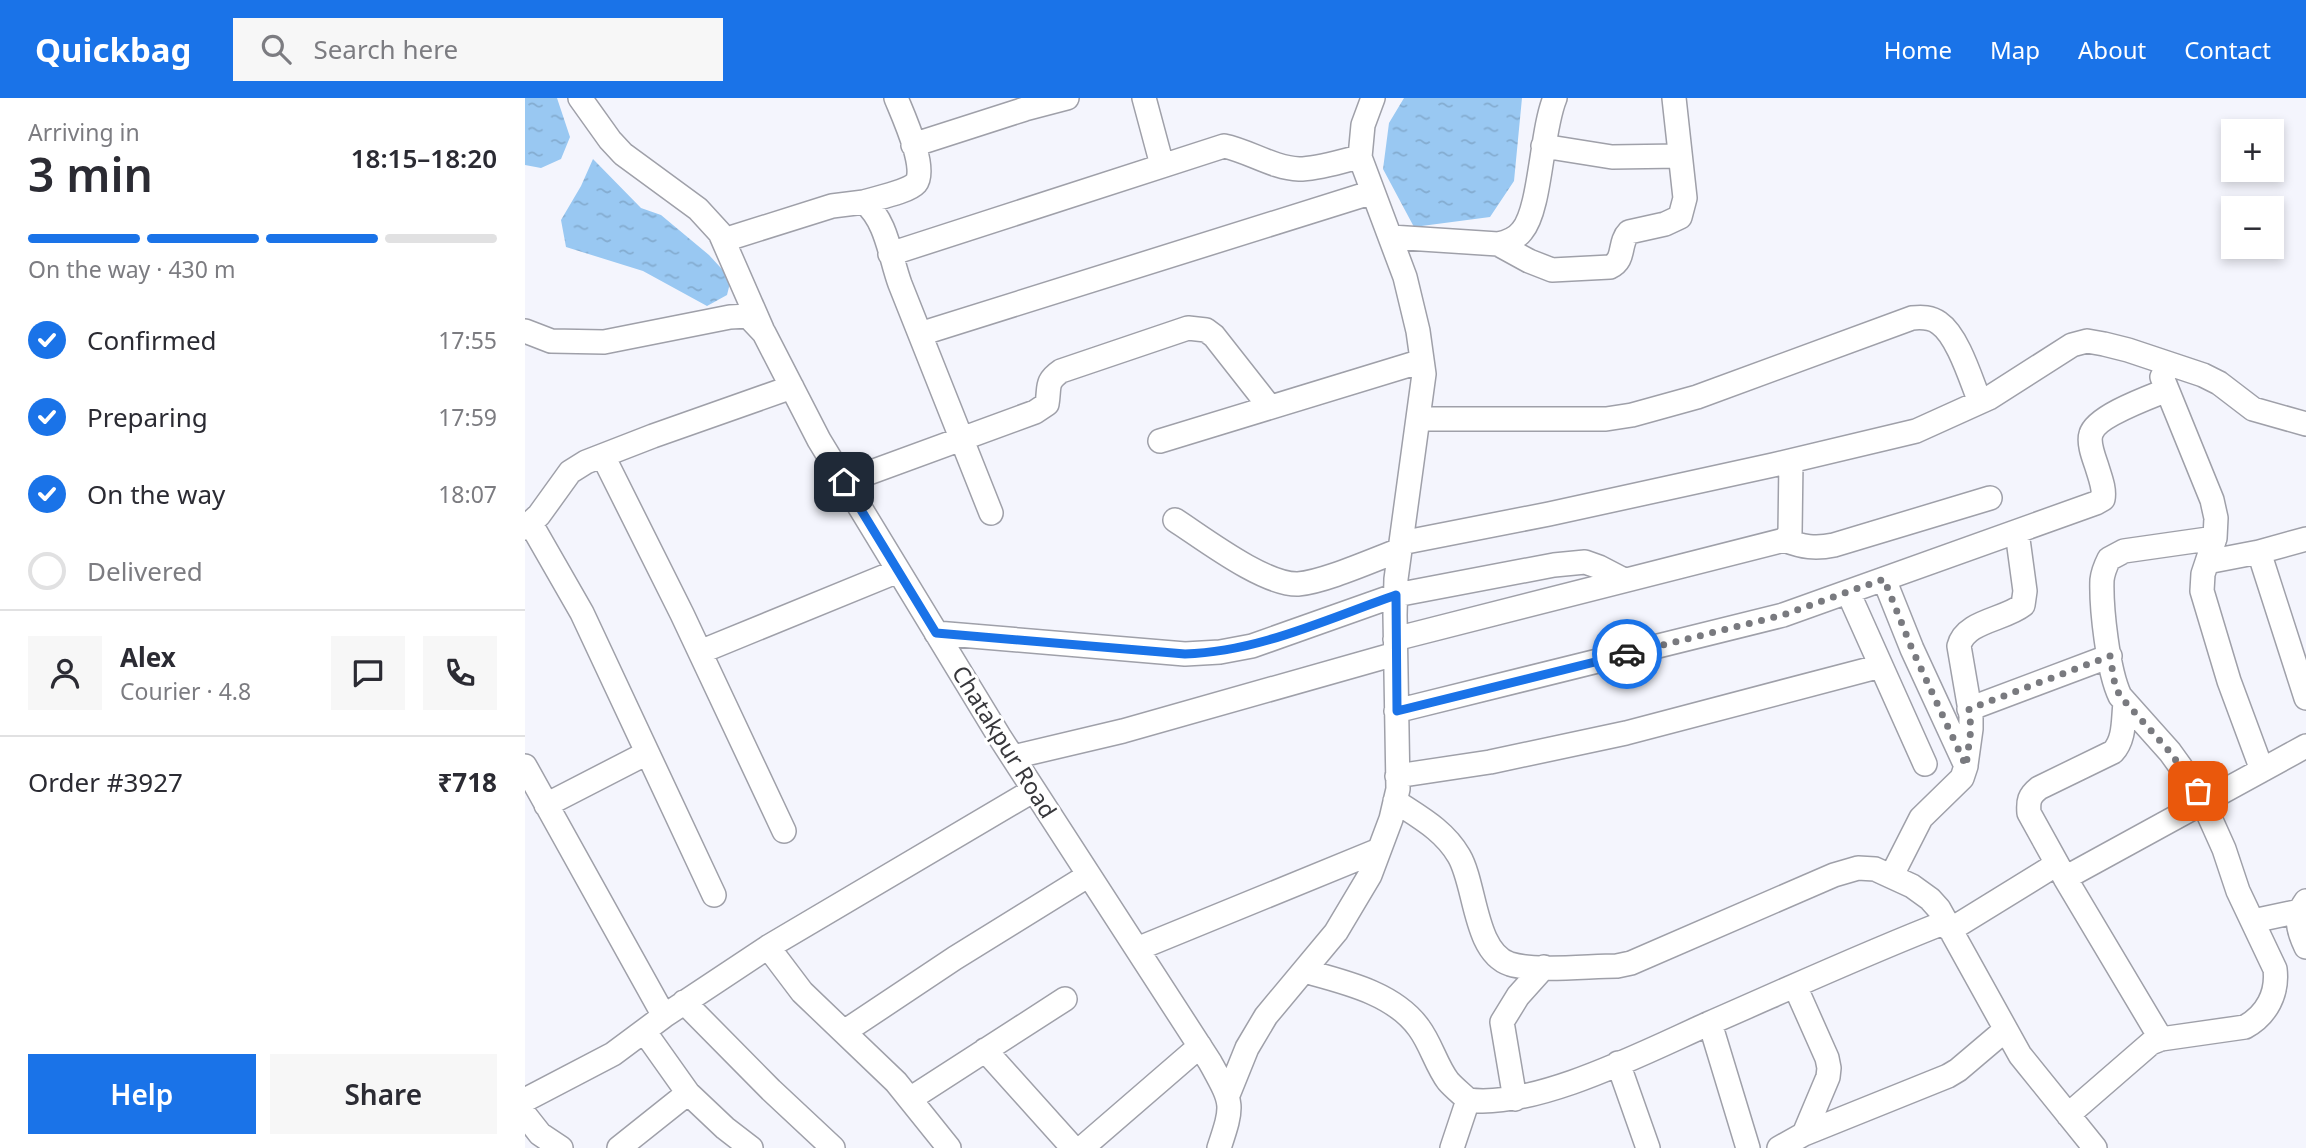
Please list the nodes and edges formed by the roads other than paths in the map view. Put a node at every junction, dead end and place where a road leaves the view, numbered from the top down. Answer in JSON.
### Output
{"nodes":[{"id":1,"x":580,"y":98,"type":"edge"},
{"id":2,"x":895,"y":98,"type":"edge"},
{"id":3,"x":1067,"y":98,"type":"edge"},
{"id":4,"x":1144,"y":98,"type":"edge"},
{"id":5,"x":1555,"y":98,"type":"edge"},
{"id":6,"x":1674,"y":98,"type":"edge"},
{"id":7,"x":1366,"y":105,"type":"edge"},
{"id":8,"x":913,"y":145,"type":"junction"},
{"id":9,"x":1543,"y":146,"type":"junction"},
{"id":10,"x":1680,"y":156,"type":"junction"},
{"id":11,"x":1360,"y":157,"type":"junction"},
{"id":12,"x":1162,"y":166,"type":"junction"},
{"id":13,"x":1373,"y":192,"type":"junction"},
{"id":14,"x":864,"y":202,"type":"junction"},
{"id":15,"x":1391,"y":237,"type":"junction"},
{"id":16,"x":724,"y":240,"type":"junction"},
{"id":17,"x":1499,"y":244,"type":"junction"},
{"id":18,"x":890,"y":254,"type":"junction"},
{"id":19,"x":525,"y":331,"type":"edge"},
{"id":20,"x":764,"y":333,"type":"junction"},
{"id":21,"x":920,"y":334,"type":"junction"},
{"id":22,"x":2153,"y":358,"type":"junction"},
{"id":23,"x":1422,"y":360,"type":"junction"},
{"id":24,"x":792,"y":387,"type":"junction"},
{"id":25,"x":2167,"y":390,"type":"junction"},
{"id":26,"x":1980,"y":402,"type":"junction"},
{"id":27,"x":1269,"y":407,"type":"junction"},
{"id":28,"x":1418,"y":419,"type":"junction"},
{"id":29,"x":2306,"y":424,"type":"edge"},
{"id":30,"x":962,"y":439,"type":"junction"},
{"id":31,"x":1160,"y":441,"type":"dead end"},
{"id":32,"x":603,"y":456,"type":"junction"},
{"id":33,"x":1791,"y":461,"type":"junction"},
{"id":34,"x":844,"y":482,"type":"junction"},
{"id":35,"x":1990,"y":498,"type":"dead end"},
{"id":36,"x":991,"y":513,"type":"dead end"},
{"id":37,"x":1175,"y":520,"type":"dead end"},
{"id":38,"x":528,"y":526,"type":"edge"},
{"id":39,"x":2017,"y":531,"type":"junction"},
{"id":40,"x":2215,"y":538,"type":"junction"},
{"id":41,"x":2306,"y":539,"type":"edge"},
{"id":42,"x":1784,"y":540,"type":"junction"},
{"id":43,"x":1401,"y":547,"type":"junction"},
{"id":44,"x":2259,"y":552,"type":"junction"},
{"id":45,"x":2207,"y":562,"type":"junction"},
{"id":46,"x":898,"y":571,"type":"junction"},
{"id":47,"x":1884,"y":579,"type":"junction"},
{"id":48,"x":1625,"y":580,"type":"junction"},
{"id":49,"x":1848,"y":592,"type":"junction"},
{"id":50,"x":1396,"y":595,"type":"junction"},
{"id":51,"x":936,"y":633,"type":"junction"},
{"id":52,"x":1395,"y":646,"type":"junction"},
{"id":53,"x":700,"y":652,"type":"junction"},
{"id":54,"x":2110,"y":656,"type":"junction"},
{"id":55,"x":1881,"y":666,"type":"junction"},
{"id":56,"x":2306,"y":698,"type":"edge"},
{"id":57,"x":2125,"y":703,"type":"junction"},
{"id":58,"x":1969,"y":709,"type":"junction"},
{"id":59,"x":1397,"y":711,"type":"junction"},
{"id":60,"x":2306,"y":746,"type":"edge"},
{"id":61,"x":647,"y":753,"type":"junction"},
{"id":62,"x":1013,"y":757,"type":"junction"},
{"id":63,"x":1926,"y":764,"type":"dead end"},
{"id":64,"x":525,"y":766,"type":"edge"},
{"id":65,"x":1966,"y":766,"type":"junction"},
{"id":66,"x":2262,"y":770,"type":"junction"},
{"id":67,"x":1397,"y":776,"type":"junction"},
{"id":68,"x":1034,"y":790,"type":"junction"},
{"id":69,"x":1395,"y":801,"type":"junction"},
{"id":70,"x":2203,"y":801,"type":"junction"},
{"id":71,"x":546,"y":805,"type":"junction"},
{"id":72,"x":784,"y":831,"type":"dead end"},
{"id":73,"x":1379,"y":850,"type":"junction"},
{"id":74,"x":2061,"y":871,"type":"junction"},
{"id":75,"x":1089,"y":875,"type":"junction"},
{"id":76,"x":1892,"y":875,"type":"junction"},
{"id":77,"x":714,"y":895,"type":"dead end"},
{"id":78,"x":2303,"y":906,"type":"edge"},
{"id":79,"x":2253,"y":921,"type":"junction"},
{"id":80,"x":1948,"y":926,"type":"junction"},
{"id":81,"x":2306,"y":944,"type":"edge"},
{"id":82,"x":768,"y":947,"type":"junction"},
{"id":83,"x":1137,"y":949,"type":"junction"},
{"id":84,"x":1544,"y":967,"type":"junction"},
{"id":85,"x":1304,"y":971,"type":"junction"},
{"id":86,"x":1795,"y":986,"type":"junction"},
{"id":87,"x":1065,"y":999,"type":"dead end"},
{"id":88,"x":684,"y":1002,"type":"junction"},
{"id":89,"x":664,"y":1016,"type":"junction"},
{"id":90,"x":1710,"y":1023,"type":"junction"},
{"id":91,"x":644,"y":1031,"type":"junction"},
{"id":92,"x":2004,"y":1031,"type":"junction"},
{"id":93,"x":844,"y":1032,"type":"junction"},
{"id":94,"x":2161,"y":1039,"type":"junction"},
{"id":95,"x":1200,"y":1046,"type":"junction"},
{"id":96,"x":985,"y":1050,"type":"junction"},
{"id":97,"x":1618,"y":1063,"type":"junction"},
{"id":98,"x":688,"y":1093,"type":"junction"},
{"id":99,"x":1228,"y":1095,"type":"junction"},
{"id":100,"x":909,"y":1099,"type":"junction"},
{"id":101,"x":1515,"y":1099,"type":"junction"},
{"id":102,"x":525,"y":1100,"type":"edge"},
{"id":103,"x":1468,"y":1100,"type":"junction"},
{"id":104,"x":525,"y":1115,"type":"edge"},
{"id":105,"x":2068,"y":1115,"type":"junction"},
{"id":106,"x":1804,"y":1134,"type":"junction"},
{"id":107,"x":2090,"y":1145,"type":"edge"},
{"id":108,"x":561,"y":1148,"type":"edge"},
{"id":109,"x":619,"y":1148,"type":"edge"},
{"id":110,"x":751,"y":1148,"type":"edge"},
{"id":111,"x":833,"y":1148,"type":"edge"},
{"id":112,"x":949,"y":1148,"type":"edge"},
{"id":113,"x":1073,"y":1148,"type":"edge"},
{"id":114,"x":1082,"y":1148,"type":"edge"},
{"id":115,"x":1219,"y":1148,"type":"edge"},
{"id":116,"x":1452,"y":1148,"type":"edge"},
{"id":117,"x":1648,"y":1148,"type":"edge"},
{"id":118,"x":1748,"y":1148,"type":"edge"},
{"id":119,"x":1779,"y":1148,"type":"edge"}],
"edges":[{"from":1,"to":16,"type":"street","name":"Chatakpur Road"},
{"from":2,"to":8,"type":"street"},
{"from":3,"to":8,"type":"street"},
{"from":4,"to":12,"type":"street"},
{"from":5,"to":9,"type":"street"},
{"from":6,"to":10,"type":"street"},
{"from":7,"to":11,"type":"street"},
{"from":8,"to":14,"type":"street"},
{"from":9,"to":10,"type":"street"},
{"from":9,"to":17,"type":"street"},
{"from":10,"to":17,"type":"street"},
{"from":11,"to":12,"type":"street"},
{"from":11,"to":13,"type":"street"},
{"from":12,"to":18,"type":"street"},
{"from":13,"to":15,"type":"street"},
{"from":13,"to":21,"type":"street"},
{"from":14,"to":16,"type":"street"},
{"from":14,"to":18,"type":"street"},
{"from":15,"to":17,"type":"street"},
{"from":15,"to":23,"type":"street"},
{"from":16,"to":20,"type":"street","name":"Chatakpur Road"},
{"from":18,"to":21,"type":"street"},
{"from":19,"to":20,"type":"street"},
{"from":20,"to":24,"type":"street","name":"Chatakpur Road"},
{"from":21,"to":30,"type":"street"},
{"from":22,"to":25,"type":"street"},
{"from":22,"to":26,"type":"street"},
{"from":22,"to":29,"type":"street"},
{"from":23,"to":27,"type":"street"},
{"from":23,"to":28,"type":"street"},
{"from":24,"to":32,"type":"street"},
{"from":24,"to":34,"type":"street","name":"Chatakpur Road"},
{"from":25,"to":39,"type":"street"},
{"from":25,"to":40,"type":"street"},
{"from":26,"to":28,"type":"street"},
{"from":26,"to":33,"type":"street"},
{"from":27,"to":30,"type":"street"},
{"from":27,"to":31,"type":"street"},
{"from":28,"to":43,"type":"street"},
{"from":30,"to":34,"type":"street"},
{"from":30,"to":36,"type":"street"},
{"from":32,"to":38,"type":"street"},
{"from":32,"to":53,"type":"street"},
{"from":33,"to":42,"type":"street"},
{"from":33,"to":43,"type":"street"},
{"from":34,"to":46,"type":"street","name":"Chatakpur Road"},
{"from":35,"to":42,"type":"street"},
{"from":37,"to":43,"type":"street"},
{"from":38,"to":61,"type":"street"},
{"from":39,"to":47,"type":"street"},
{"from":39,"to":58,"type":"street"},
{"from":40,"to":45,"type":"street"},
{"from":40,"to":54,"type":"street"},
{"from":41,"to":44,"type":"street"},
{"from":42,"to":48,"type":"street"},
{"from":43,"to":50,"type":"street"},
{"from":44,"to":45,"type":"street"},
{"from":44,"to":56,"type":"street"},
{"from":45,"to":66,"type":"street"},
{"from":46,"to":51,"type":"street","name":"Chatakpur Road"},
{"from":46,"to":53,"type":"street"},
{"from":47,"to":49,"type":"street"},
{"from":47,"to":65,"type":"street"},
{"from":48,"to":50,"type":"street"},
{"from":48,"to":52,"type":"street"},
{"from":49,"to":55,"type":"street"},
{"from":49,"to":59,"type":"street"},
{"from":50,"to":51,"type":"street"},
{"from":50,"to":52,"type":"street"},
{"from":51,"to":62,"type":"street","name":"Chatakpur Road"},
{"from":52,"to":59,"type":"street"},
{"from":52,"to":62,"type":"street"},
{"from":53,"to":72,"type":"street"},
{"from":54,"to":57,"type":"street"},
{"from":54,"to":58,"type":"street"},
{"from":55,"to":63,"type":"street"},
{"from":55,"to":67,"type":"street"},
{"from":57,"to":70,"type":"street"},
{"from":57,"to":74,"type":"street"},
{"from":58,"to":65,"type":"street"},
{"from":59,"to":67,"type":"street"},
{"from":60,"to":66,"type":"street"},
{"from":61,"to":71,"type":"street"},
{"from":61,"to":77,"type":"street"},
{"from":62,"to":68,"type":"street","name":"Chatakpur Road"},
{"from":64,"to":71,"type":"street"},
{"from":65,"to":76,"type":"street"},
{"from":66,"to":70,"type":"street"},
{"from":67,"to":69,"type":"street"},
{"from":68,"to":75,"type":"street","name":"Chatakpur Road"},
{"from":68,"to":82,"type":"street"},
{"from":69,"to":73,"type":"street"},
{"from":69,"to":84,"type":"street"},
{"from":70,"to":74,"type":"street"},
{"from":70,"to":79,"type":"street"},
{"from":71,"to":89,"type":"street"},
{"from":73,"to":83,"type":"street"},
{"from":73,"to":85,"type":"street"},
{"from":74,"to":80,"type":"street"},
{"from":74,"to":94,"type":"street"},
{"from":75,"to":83,"type":"street","name":"Chatakpur Road"},
{"from":75,"to":93,"type":"street"},
{"from":76,"to":80,"type":"street"},
{"from":76,"to":84,"type":"street"},
{"from":78,"to":79,"type":"street"},
{"from":78,"to":81,"type":"street"},
{"from":79,"to":94,"type":"street"},
{"from":80,"to":86,"type":"street"},
{"from":80,"to":92,"type":"street"},
{"from":82,"to":88,"type":"street"},
{"from":82,"to":93,"type":"street"},
{"from":83,"to":95,"type":"street","name":"Chatakpur Road"},
{"from":84,"to":101,"type":"street"},
{"from":85,"to":99,"type":"street"},
{"from":85,"to":103,"type":"street"},
{"from":86,"to":90,"type":"street"},
{"from":86,"to":106,"type":"street"},
{"from":87,"to":96,"type":"street"},
{"from":88,"to":89,"type":"street"},
{"from":88,"to":111,"type":"street"},
{"from":89,"to":91,"type":"street"},
{"from":90,"to":97,"type":"street"},
{"from":90,"to":118,"type":"street"},
{"from":91,"to":98,"type":"street"},
{"from":91,"to":102,"type":"street"},
{"from":92,"to":105,"type":"street"},
{"from":92,"to":106,"type":"street"},
{"from":93,"to":100,"type":"street"},
{"from":94,"to":105,"type":"street"},
{"from":95,"to":99,"type":"street","name":"Chatakpur Road"},
{"from":95,"to":114,"type":"street"},
{"from":96,"to":100,"type":"street"},
{"from":96,"to":113,"type":"street"},
{"from":97,"to":101,"type":"street"},
{"from":97,"to":117,"type":"street"},
{"from":98,"to":109,"type":"street"},
{"from":98,"to":110,"type":"street"},
{"from":99,"to":115,"type":"street"},
{"from":100,"to":112,"type":"street"},
{"from":101,"to":103,"type":"street"},
{"from":103,"to":116,"type":"street"},
{"from":104,"to":108,"type":"street"},
{"from":105,"to":107,"type":"street"},
{"from":106,"to":119,"type":"street"}]}
